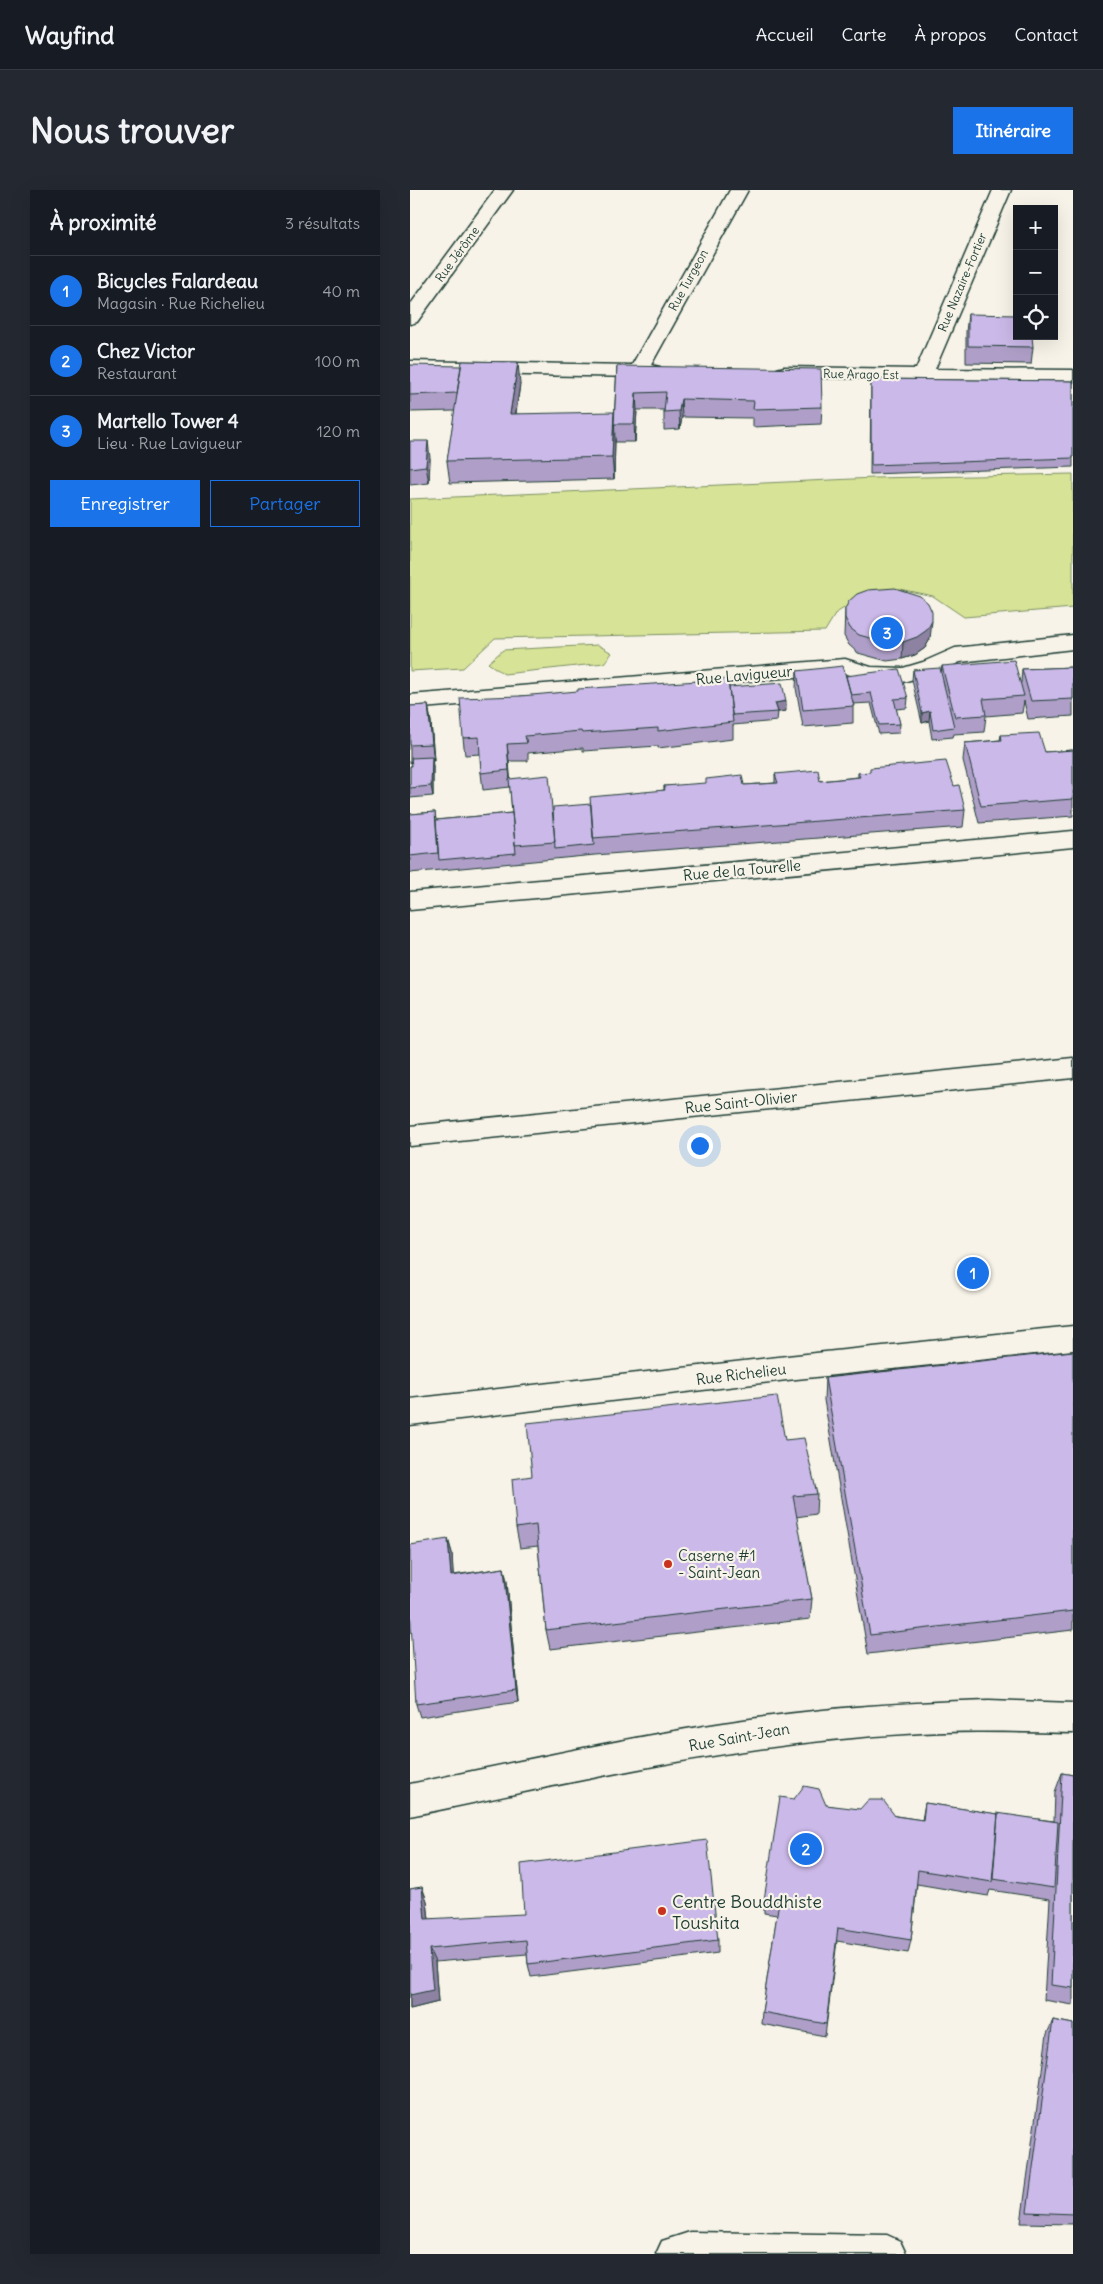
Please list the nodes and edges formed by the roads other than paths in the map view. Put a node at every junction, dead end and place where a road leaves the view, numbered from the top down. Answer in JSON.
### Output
{"nodes":[{"id":1,"x":504,"y":190,"type":"edge"},
{"id":2,"x":739,"y":190,"type":"edge"},
{"id":3,"x":1002,"y":190,"type":"edge"},
{"id":4,"x":410,"y":318,"type":"edge"},
{"id":5,"x":410,"y":367,"type":"edge"},
{"id":6,"x":638,"y":371,"type":"junction"},
{"id":7,"x":667,"y":371,"type":"edge"},
{"id":8,"x":765,"y":372,"type":"edge"},
{"id":9,"x":923,"y":374,"type":"junction"},
{"id":10,"x":1073,"y":376,"type":"edge"},
{"id":11,"x":1073,"y":642,"type":"edge"},
{"id":12,"x":410,"y":702,"type":"edge"},
{"id":13,"x":1073,"y":839,"type":"edge"},
{"id":14,"x":410,"y":901,"type":"edge"},
{"id":15,"x":1073,"y":1068,"type":"edge"},
{"id":16,"x":410,"y":1136,"type":"edge"},
{"id":17,"x":1073,"y":1338,"type":"edge"},
{"id":18,"x":410,"y":1412,"type":"edge"},
{"id":19,"x":1073,"y":1718,"type":"edge"},
{"id":20,"x":410,"y":1800,"type":"edge"},
{"id":21,"x":675,"y":2254,"type":"edge"},
{"id":22,"x":887,"y":2254,"type":"edge"}],
"edges":[{"from":1,"to":4,"type":"street","name":"Rue Jérôme"},
{"from":2,"to":6,"type":"street","name":"Rue Turgeon"},
{"from":3,"to":9,"type":"street","name":"Rue Nazaire-Fortier"},
{"from":5,"to":6,"type":"street"},
{"from":6,"to":7,"type":"street"},
{"from":8,"to":9,"type":"street","name":"Rue Arago Est"},
{"from":9,"to":10,"type":"street","name":"Rue Arago Est"},
{"from":11,"to":12,"type":"street","name":"Rue Lavigueur"},
{"from":13,"to":14,"type":"street","name":"Rue de la Tourelle"},
{"from":15,"to":16,"type":"street","name":"Rue Saint-Olivier"},
{"from":17,"to":18,"type":"street","name":"Rue Richelieu"},
{"from":19,"to":20,"type":"street","name":"Rue Saint-Jean"},
{"from":21,"to":22,"type":"street"}]}
